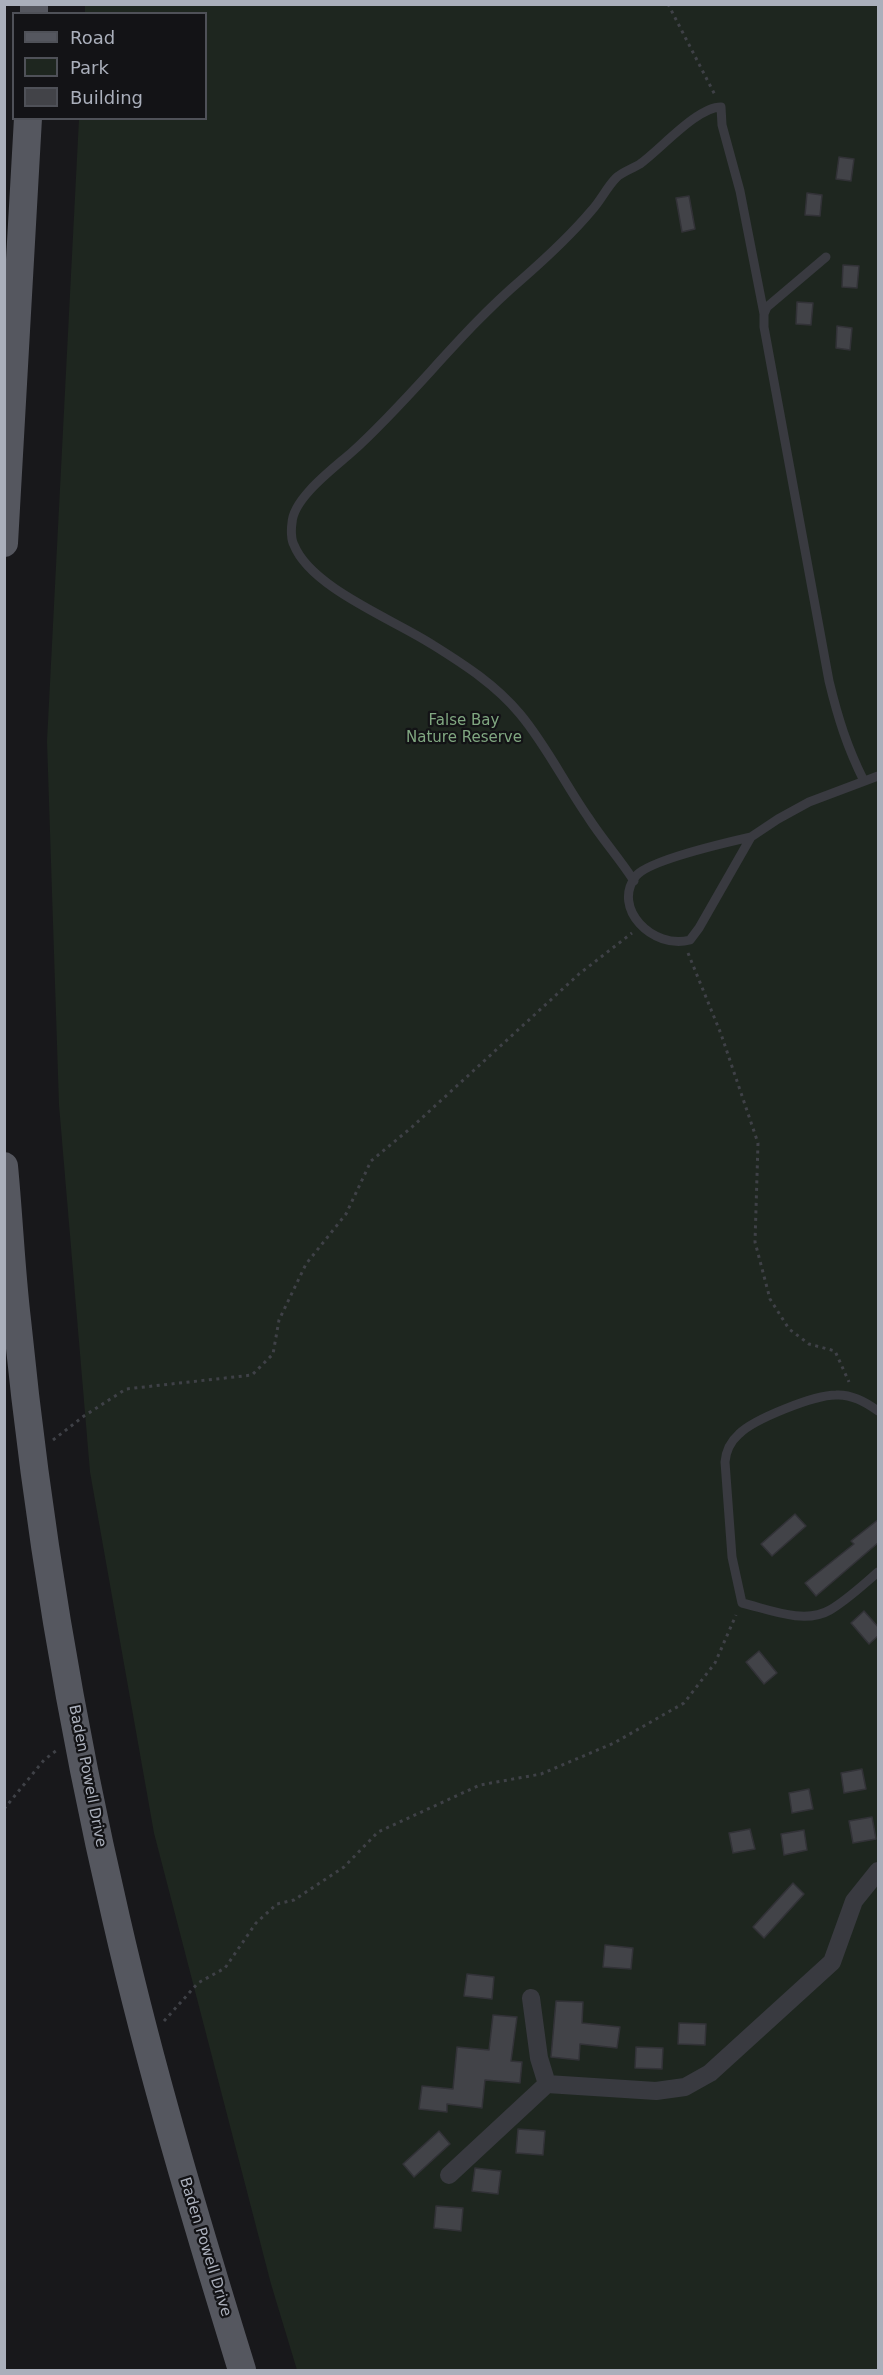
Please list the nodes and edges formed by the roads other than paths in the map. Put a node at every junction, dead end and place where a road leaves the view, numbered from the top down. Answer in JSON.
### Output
{"nodes":[{"id":1,"x":28,"y":120,"type":"edge"},
{"id":2,"x":826,"y":257,"type":"dead end"},
{"id":3,"x":764,"y":314,"type":"junction"},
{"id":4,"x":4,"y":543,"type":"edge"},
{"id":5,"x":879,"y":776,"type":"edge"},
{"id":6,"x":864,"y":782,"type":"junction"},
{"id":7,"x":751,"y":837,"type":"junction"},
{"id":8,"x":634,"y":881,"type":"junction"},
{"id":9,"x":4,"y":1166,"type":"edge"},
{"id":10,"x":879,"y":1411,"type":"edge"},
{"id":11,"x":879,"y":1572,"type":"edge"},
{"id":12,"x":879,"y":1871,"type":"edge"},
{"id":13,"x":531,"y":1998,"type":"dead end"},
{"id":14,"x":547,"y":2084,"type":"junction"},
{"id":15,"x":448,"y":2175,"type":"dead end"},
{"id":16,"x":239,"y":2361,"type":"edge"}],
"edges":[{"from":1,"to":4,"type":"main road"},
{"from":2,"to":3,"type":"lane"},
{"from":3,"to":6,"type":"lane"},
{"from":3,"to":8,"type":"lane"},
{"from":5,"to":6,"type":"lane"},
{"from":6,"to":7,"type":"lane"},
{"from":7,"to":8,"type":"lane"},
{"from":7,"to":8,"type":"lane"},
{"from":9,"to":16,"type":"main road","name":"Baden Powell Drive"},
{"from":10,"to":11,"type":"lane"},
{"from":12,"to":14,"type":"street"},
{"from":13,"to":14,"type":"street"},
{"from":14,"to":15,"type":"street"}]}
